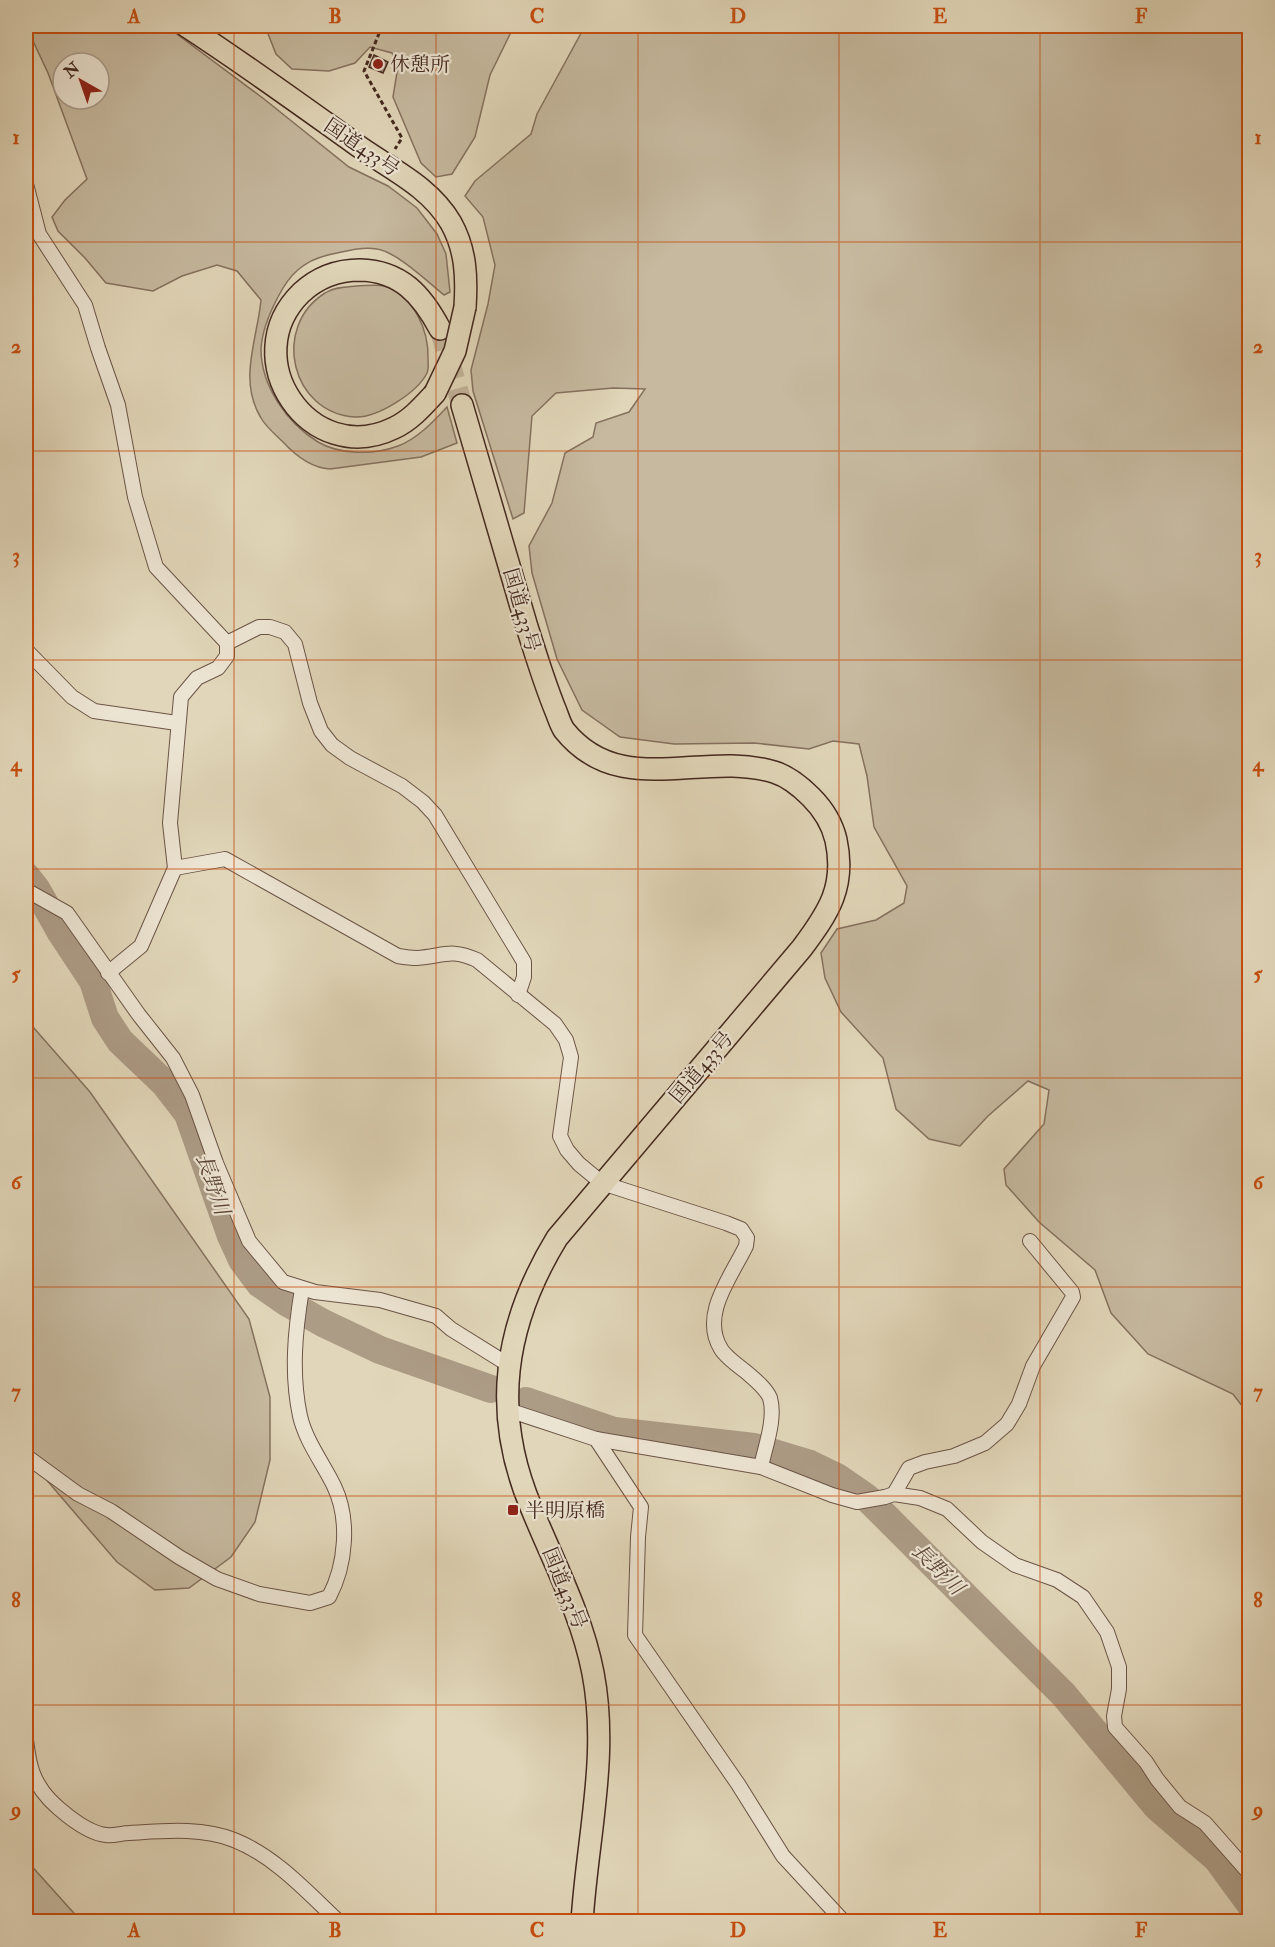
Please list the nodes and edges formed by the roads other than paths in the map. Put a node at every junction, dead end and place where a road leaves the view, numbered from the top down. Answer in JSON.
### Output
{"nodes":[{"id":1,"x":186,"y":26,"type":"edge"},
{"id":2,"x":26,"y":184,"type":"edge"},
{"id":3,"x":440,"y":329,"type":"tunnel mouth"},
{"id":4,"x":462,"y":405,"type":"tunnel mouth"},
{"id":5,"x":227,"y":643,"type":"junction"},
{"id":6,"x":26,"y":650,"type":"edge"},
{"id":7,"x":177,"y":723,"type":"junction"},
{"id":8,"x":176,"y":868,"type":"junction"},
{"id":9,"x":26,"y":890,"type":"edge"},
{"id":10,"x":108,"y":973,"type":"junction"},
{"id":11,"x":518,"y":995,"type":"junction"},
{"id":12,"x":602,"y":1183,"type":"junction"},
{"id":13,"x":1030,"y":1241,"type":"dead end"},
{"id":14,"x":302,"y":1289,"type":"junction"},
{"id":15,"x":509,"y":1365,"type":"junction"},
{"id":16,"x":508,"y":1410,"type":"junction"},
{"id":17,"x":596,"y":1439,"type":"junction"},
{"id":18,"x":26,"y":1455,"type":"edge"},
{"id":19,"x":761,"y":1467,"type":"junction"},
{"id":20,"x":890,"y":1496,"type":"junction"},
{"id":21,"x":26,"y":1740,"type":"edge"},
{"id":22,"x":1250,"y":1874,"type":"edge"},
{"id":23,"x":339,"y":1922,"type":"edge"},
{"id":24,"x":582,"y":1922,"type":"edge"},
{"id":25,"x":844,"y":1922,"type":"edge"}],
"edges":[{"from":1,"to":3,"type":"highway","name":"国道433号","bridge":true},
{"from":2,"to":5,"type":"street"},
{"from":4,"to":12,"type":"highway","name":"国道433号"},
{"from":5,"to":7,"type":"street"},
{"from":5,"to":11,"type":"street"},
{"from":6,"to":7,"type":"street"},
{"from":7,"to":8,"type":"street"},
{"from":8,"to":10,"type":"street"},
{"from":8,"to":11,"type":"street"},
{"from":9,"to":10,"type":"street"},
{"from":10,"to":14,"type":"street"},
{"from":11,"to":12,"type":"street"},
{"from":12,"to":15,"type":"highway","name":"国道433号"},
{"from":12,"to":19,"type":"street"},
{"from":13,"to":20,"type":"street"},
{"from":14,"to":15,"type":"street"},
{"from":14,"to":18,"type":"street"},
{"from":15,"to":16,"type":"highway","name":"国道433号"},
{"from":16,"to":17,"type":"street"},
{"from":16,"to":24,"type":"highway","name":"国道433号"},
{"from":17,"to":19,"type":"street"},
{"from":17,"to":25,"type":"street"},
{"from":19,"to":20,"type":"street"},
{"from":20,"to":22,"type":"street"},
{"from":21,"to":23,"type":"street"}]}
